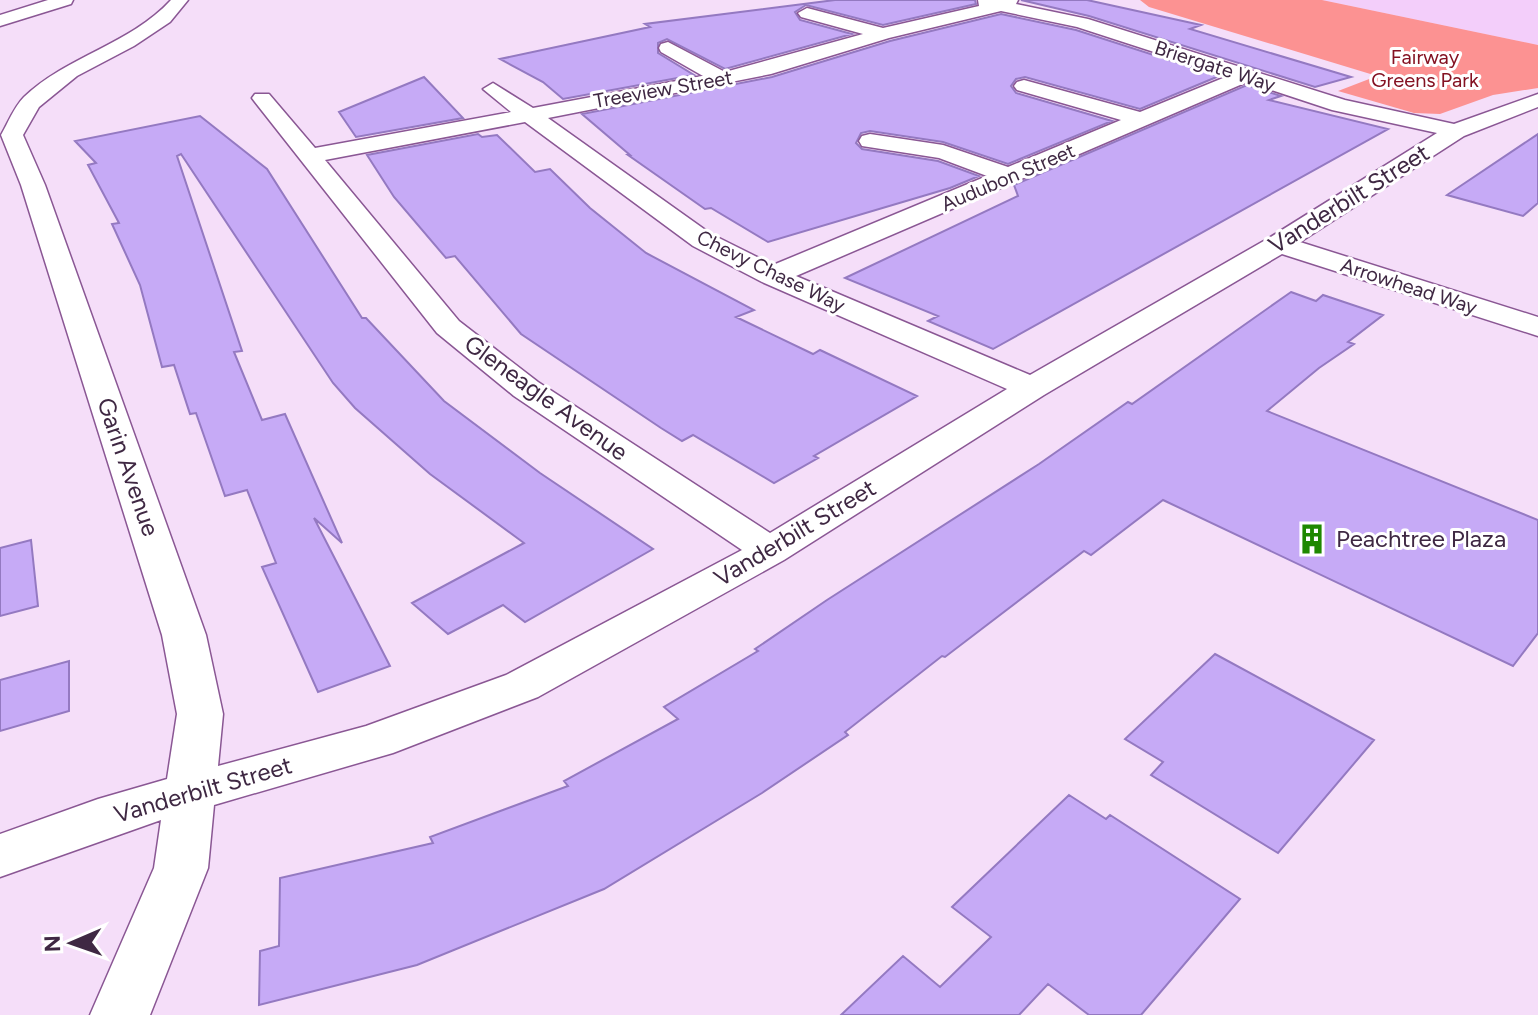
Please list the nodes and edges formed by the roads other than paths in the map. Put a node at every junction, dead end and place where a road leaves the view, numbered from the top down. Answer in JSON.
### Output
{"nodes":[{"id":1,"x":65,"y":0,"type":"edge"},
{"id":2,"x":180,"y":0,"type":"edge"},
{"id":3,"x":975,"y":0,"type":"edge"},
{"id":4,"x":1004,"y":3,"type":"edge"},
{"id":5,"x":807,"y":13,"type":"dead end"},
{"id":6,"x":0,"y":21,"type":"edge"},
{"id":7,"x":883,"y":34,"type":"junction"},
{"id":8,"x":668,"y":48,"type":"dead end"},
{"id":9,"x":1244,"y":76,"type":"junction"},
{"id":10,"x":722,"y":79,"type":"junction"},
{"id":11,"x":1024,"y":86,"type":"dead end"},
{"id":12,"x":493,"y":89,"type":"dead end"},
{"id":13,"x":262,"y":98,"type":"dead end"},
{"id":14,"x":1538,"y":100,"type":"edge"},
{"id":15,"x":525,"y":114,"type":"junction"},
{"id":16,"x":1141,"y":119,"type":"junction"},
{"id":17,"x":1456,"y":131,"type":"junction"},
{"id":18,"x":870,"y":141,"type":"dead end"},
{"id":19,"x":311,"y":156,"type":"junction"},
{"id":20,"x":1010,"y":176,"type":"junction"},
{"id":21,"x":1279,"y":244,"type":"junction"},
{"id":22,"x":772,"y":276,"type":"junction"},
{"id":23,"x":1538,"y":327,"type":"edge"},
{"id":24,"x":1032,"y":388,"type":"junction"},
{"id":25,"x":770,"y":551,"type":"junction"},
{"id":26,"x":189,"y":793,"type":"junction"},
{"id":27,"x":0,"y":856,"type":"edge"},
{"id":28,"x":120,"y":1015,"type":"edge"}],
"edges":[{"from":1,"to":6,"type":"street"},
{"from":2,"to":26,"type":"street","name":"Garin Avenue"},
{"from":3,"to":4,"type":"street","name":"Briergate Way"},
{"from":4,"to":7,"type":"street","name":"Treeview Street"},
{"from":4,"to":9,"type":"street","name":"Briergate Way"},
{"from":5,"to":7,"type":"street"},
{"from":7,"to":10,"type":"street","name":"Treeview Street"},
{"from":8,"to":10,"type":"street"},
{"from":9,"to":16,"type":"street","name":"Audubon Street"},
{"from":9,"to":17,"type":"street","name":"Briergate Way"},
{"from":10,"to":15,"type":"street","name":"Treeview Street"},
{"from":11,"to":16,"type":"street"},
{"from":12,"to":15,"type":"street","name":"Chevy Chase Way"},
{"from":13,"to":19,"type":"street","name":"Gleneagle Avenue"},
{"from":14,"to":17,"type":"street","name":"Vanderbilt Street"},
{"from":15,"to":19,"type":"street","name":"Treeview Street"},
{"from":15,"to":22,"type":"street","name":"Chevy Chase Way"},
{"from":16,"to":20,"type":"street","name":"Audubon Street"},
{"from":17,"to":21,"type":"street","name":"Vanderbilt Street"},
{"from":18,"to":20,"type":"street"},
{"from":19,"to":25,"type":"street","name":"Gleneagle Avenue"},
{"from":20,"to":22,"type":"street","name":"Audubon Street"},
{"from":21,"to":23,"type":"street","name":"Arrowhead Way"},
{"from":21,"to":24,"type":"street","name":"Vanderbilt Street"},
{"from":22,"to":24,"type":"street","name":"Chevy Chase Way"},
{"from":24,"to":25,"type":"street","name":"Vanderbilt Street"},
{"from":25,"to":26,"type":"street","name":"Vanderbilt Street"},
{"from":26,"to":27,"type":"street","name":"Vanderbilt Street"},
{"from":26,"to":28,"type":"street","name":"Garin Avenue"}]}
